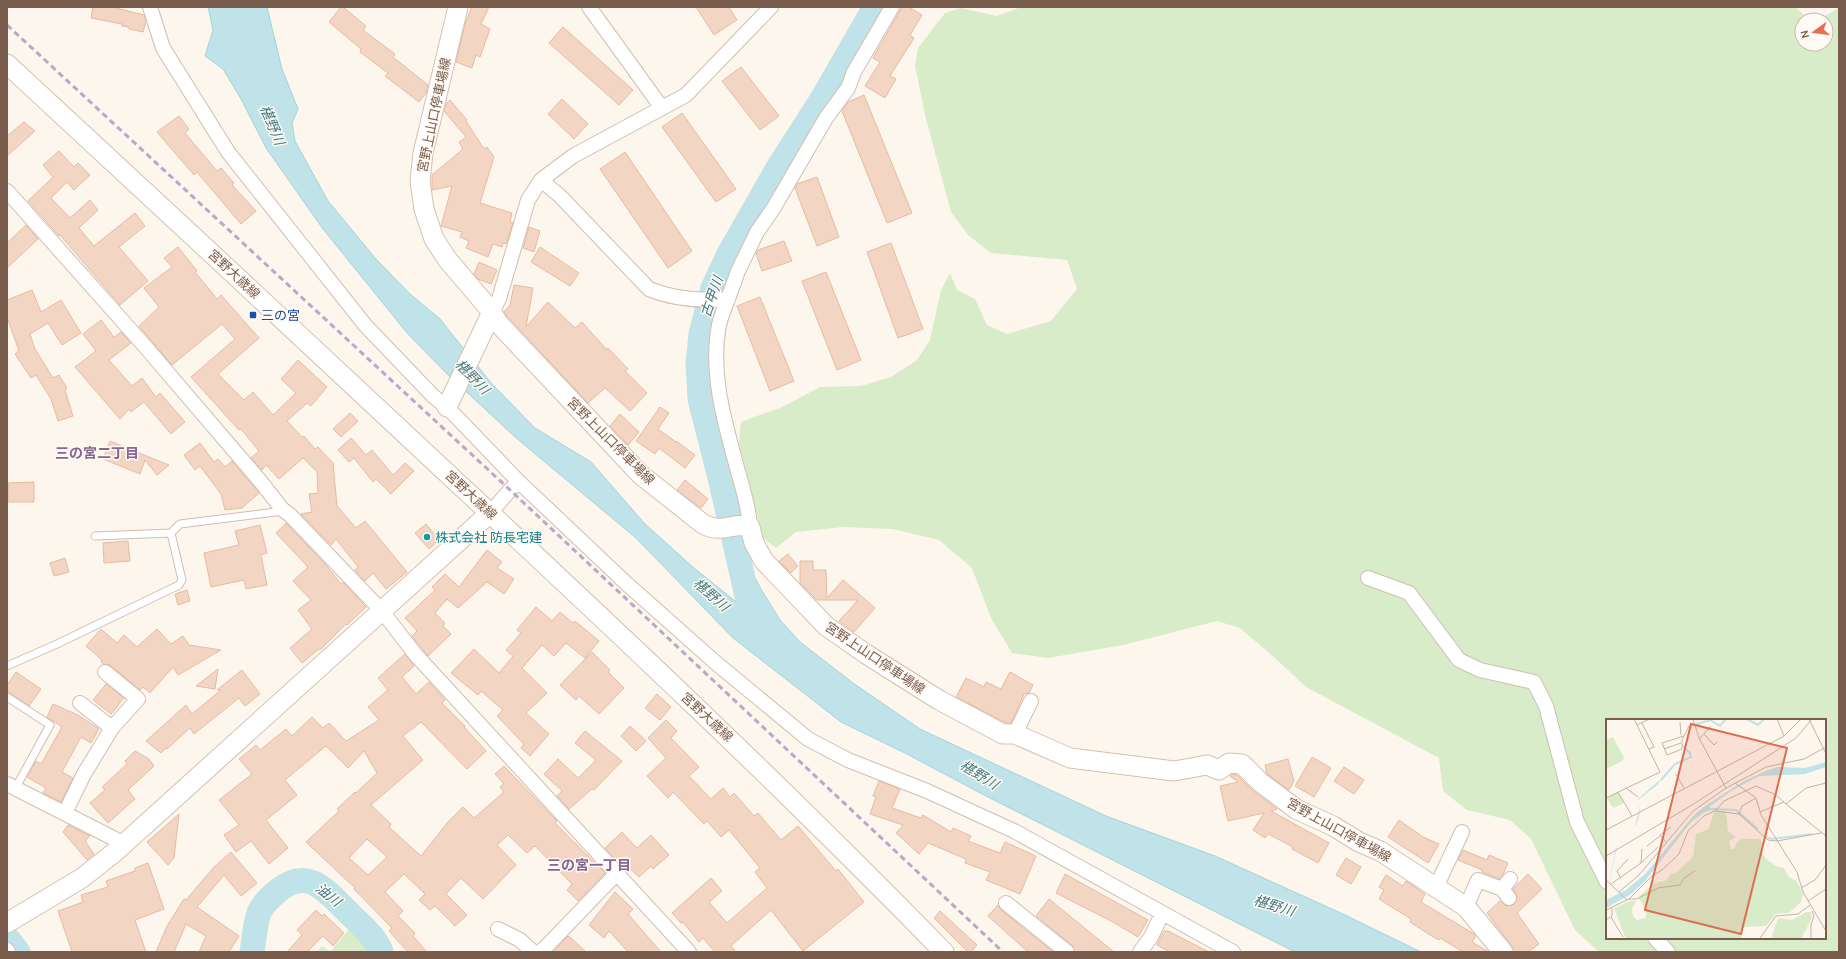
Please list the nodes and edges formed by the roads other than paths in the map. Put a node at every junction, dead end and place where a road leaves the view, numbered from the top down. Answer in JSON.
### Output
{"nodes":[{"id":1,"x":150,"y":7,"type":"edge"},
{"id":2,"x":458,"y":7,"type":"edge"},
{"id":3,"x":589,"y":7,"type":"edge"},
{"id":4,"x":771,"y":7,"type":"edge"},
{"id":5,"x":892,"y":7,"type":"edge"},
{"id":6,"x":7,"y":64,"type":"edge"},
{"id":7,"x":662,"y":108,"type":"junction"},
{"id":8,"x":541,"y":180,"type":"junction"},
{"id":9,"x":7,"y":191,"type":"edge"},
{"id":10,"x":725,"y":299,"type":"junction"},
{"id":11,"x":490,"y":316,"type":"junction"},
{"id":12,"x":449,"y":403,"type":"junction"},
{"id":13,"x":518,"y":481,"type":"junction"},
{"id":14,"x":284,"y":511,"type":"junction"},
{"id":15,"x":490,"y":513,"type":"junction"},
{"id":16,"x":747,"y":526,"type":"junction"},
{"id":17,"x":171,"y":533,"type":"junction"},
{"id":18,"x":95,"y":536,"type":"dead end"},
{"id":19,"x":1368,"y":578,"type":"dead end"},
{"id":20,"x":382,"y":611,"type":"junction"},
{"id":21,"x":7,"y":666,"type":"edge"},
{"id":22,"x":105,"y":672,"type":"dead end"},
{"id":23,"x":7,"y":697,"type":"edge"},
{"id":24,"x":1030,"y":701,"type":"dead end"},
{"id":25,"x":80,"y":702,"type":"dead end"},
{"id":26,"x":112,"y":728,"type":"junction"},
{"id":27,"x":1015,"y":734,"type":"junction"},
{"id":28,"x":11,"y":787,"type":"edge"},
{"id":29,"x":65,"y":813,"type":"junction"},
{"id":30,"x":1462,"y":832,"type":"dead end"},
{"id":31,"x":123,"y":844,"type":"junction"},
{"id":32,"x":617,"y":873,"type":"junction"},
{"id":33,"x":1606,"y":880,"type":"edge"},
{"id":34,"x":1436,"y":887,"type":"junction"},
{"id":35,"x":1507,"y":889,"type":"dead end"},
{"id":36,"x":1006,"y":903,"type":"dead end"},
{"id":37,"x":1466,"y":907,"type":"junction"},
{"id":38,"x":1162,"y":914,"type":"junction"},
{"id":39,"x":7,"y":923,"type":"edge"},
{"id":40,"x":498,"y":929,"type":"dead end"},
{"id":41,"x":1656,"y":939,"type":"edge"},
{"id":42,"x":533,"y":952,"type":"edge"},
{"id":43,"x":539,"y":952,"type":"edge"},
{"id":44,"x":689,"y":952,"type":"edge"},
{"id":45,"x":944,"y":952,"type":"edge"},
{"id":46,"x":1067,"y":952,"type":"edge"},
{"id":47,"x":1140,"y":952,"type":"edge"},
{"id":48,"x":1233,"y":952,"type":"edge"},
{"id":49,"x":1503,"y":952,"type":"edge"},
{"id":50,"x":1668,"y":952,"type":"edge"}],
"edges":[{"from":1,"to":12,"type":"street"},
{"from":2,"to":11,"type":"main road","name":"宮野上山口停車場線"},
{"from":3,"to":7,"type":"street"},
{"from":4,"to":7,"type":"street"},
{"from":5,"to":10,"type":"street"},
{"from":6,"to":15,"type":"main road","name":"宮野大歳線"},
{"from":7,"to":8,"type":"street"},
{"from":8,"to":10,"type":"street"},
{"from":8,"to":11,"type":"street"},
{"from":9,"to":14,"type":"street"},
{"from":10,"to":16,"type":"street"},
{"from":11,"to":12,"type":"main road"},
{"from":11,"to":16,"type":"main road","name":"宮野上山口停車場線"},
{"from":12,"to":13,"type":"street"},
{"from":13,"to":15,"type":"street"},
{"from":13,"to":38,"type":"street"},
{"from":14,"to":17,"type":"lane"},
{"from":14,"to":20,"type":"street"},
{"from":15,"to":20,"type":"main road"},
{"from":15,"to":45,"type":"main road","name":"宮野大歳線"},
{"from":16,"to":27,"type":"main road","name":"宮野上山口停車場線"},
{"from":17,"to":18,"type":"lane"},
{"from":17,"to":21,"type":"lane"},
{"from":19,"to":33,"type":"street"},
{"from":20,"to":31,"type":"main road"},
{"from":20,"to":32,"type":"street"},
{"from":22,"to":26,"type":"street"},
{"from":23,"to":28,"type":"lane"},
{"from":24,"to":27,"type":"street"},
{"from":25,"to":26,"type":"street"},
{"from":26,"to":29,"type":"street"},
{"from":27,"to":34,"type":"main road","name":"宮野上山口停車場線"},
{"from":28,"to":29,"type":"street"},
{"from":29,"to":31,"type":"street"},
{"from":30,"to":34,"type":"street"},
{"from":31,"to":39,"type":"main road"},
{"from":32,"to":43,"type":"street"},
{"from":32,"to":44,"type":"street"},
{"from":34,"to":37,"type":"main road","name":"宮野上山口停車場線"},
{"from":35,"to":37,"type":"street"},
{"from":36,"to":46,"type":"street"},
{"from":37,"to":49,"type":"main road","name":"宮野上山口停車場線"},
{"from":38,"to":47,"type":"street"},
{"from":38,"to":48,"type":"street"},
{"from":40,"to":42,"type":"street"},
{"from":41,"to":50,"type":"street"}]}
